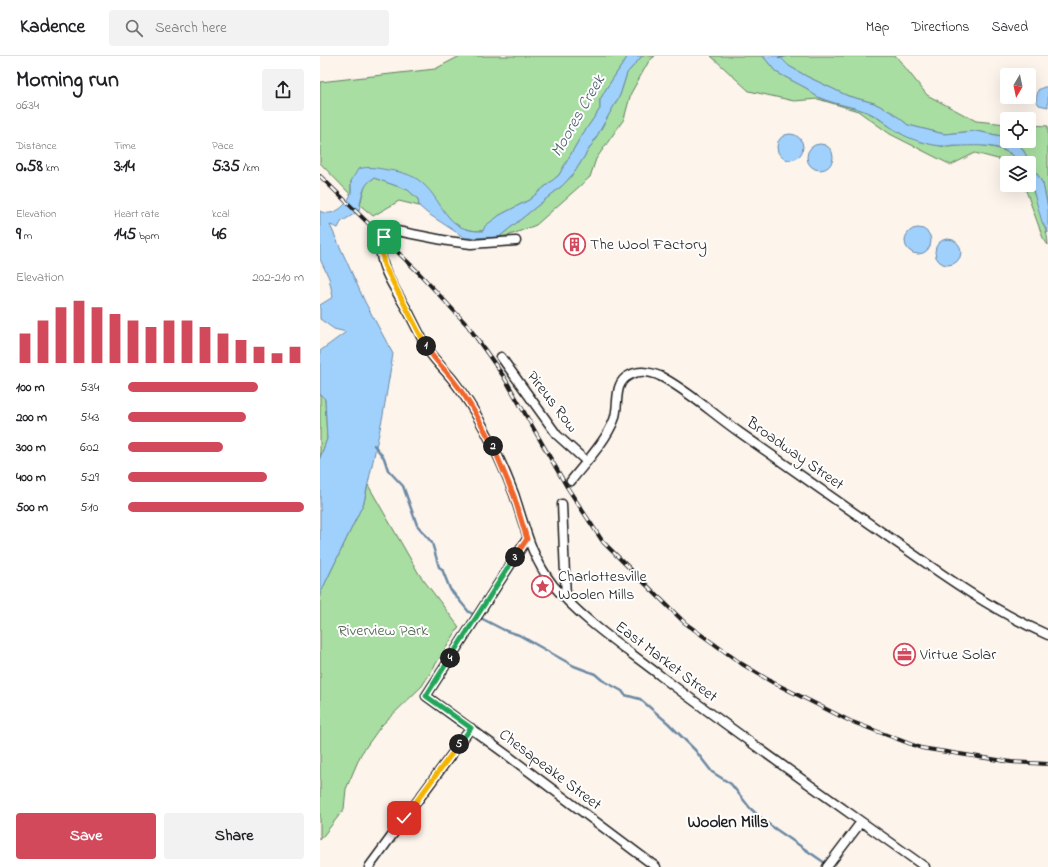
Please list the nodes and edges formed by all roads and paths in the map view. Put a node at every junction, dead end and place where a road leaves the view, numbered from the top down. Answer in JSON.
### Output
{"nodes":[{"id":1,"x":516,"y":241,"type":"dead end"},
{"id":2,"x":501,"y":357,"type":"dead end"},
{"id":3,"x":586,"y":461,"type":"junction"},
{"id":4,"x":571,"y":482,"type":"dead end"},
{"id":5,"x":562,"y":504,"type":"dead end"},
{"id":6,"x":527,"y":539,"type":"junction"},
{"id":7,"x":566,"y":598,"type":"junction"},
{"id":8,"x":1048,"y":635,"type":"edge"},
{"id":9,"x":471,"y":728,"type":"junction"},
{"id":10,"x":861,"y":822,"type":"junction"},
{"id":11,"x":368,"y":867,"type":"edge"},
{"id":12,"x":656,"y":867,"type":"edge"},
{"id":13,"x":827,"y":867,"type":"edge"},
{"id":14,"x":925,"y":867,"type":"edge"}],
"edges":[{"from":1,"to":6,"type":"street","name":"East Market Street"},
{"from":2,"to":3,"type":"street","name":"Pireus Row"},
{"from":3,"to":4,"type":"street","name":"Broadway Street"},
{"from":3,"to":8,"type":"street","name":"Broadway Street"},
{"from":5,"to":7,"type":"street"},
{"from":6,"to":7,"type":"street","name":"East Market Street"},
{"from":6,"to":9,"type":"street","name":"Chesapeake Street"},
{"from":7,"to":10,"type":"street","name":"East Market Street"},
{"from":9,"to":11,"type":"street"},
{"from":9,"to":12,"type":"street","name":"Chesapeake Street"},
{"from":10,"to":13,"type":"street"},
{"from":10,"to":14,"type":"street","name":"East Market Street"}]}
